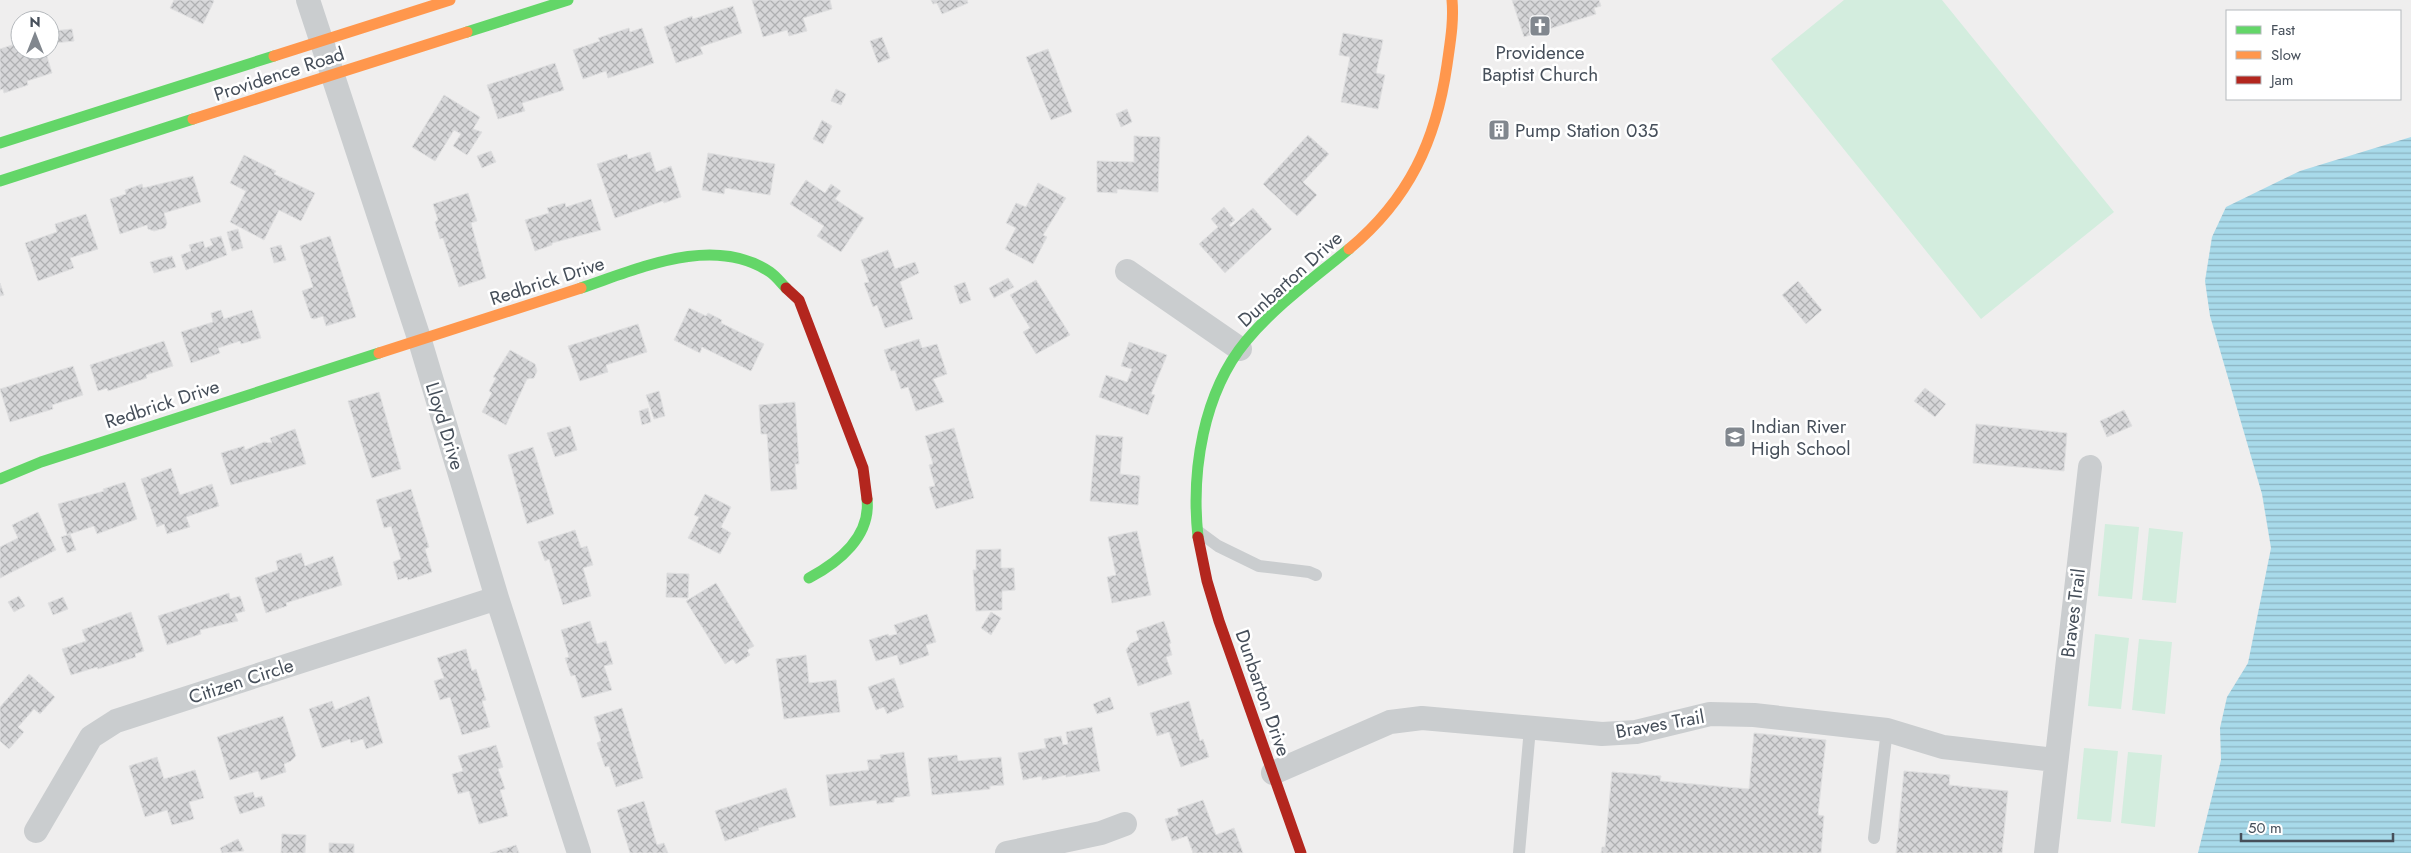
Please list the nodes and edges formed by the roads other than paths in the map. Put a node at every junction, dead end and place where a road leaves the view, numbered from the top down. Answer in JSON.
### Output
{"nodes":[{"id":1,"x":308,"y":0,"type":"edge"},
{"id":2,"x":450,"y":0,"type":"edge"},
{"id":3,"x":568,"y":0,"type":"edge"},
{"id":4,"x":1452,"y":0,"type":"edge"},
{"id":5,"x":321,"y":41,"type":"junction"},
{"id":6,"x":332,"y":75,"type":"junction"},
{"id":7,"x":0,"y":143,"type":"edge"},
{"id":8,"x":0,"y":181,"type":"edge"},
{"id":9,"x":1127,"y":271,"type":"dead end"},
{"id":10,"x":420,"y":341,"type":"junction"},
{"id":11,"x":1240,"y":349,"type":"junction"},
{"id":12,"x":2090,"y":467,"type":"dead end"},
{"id":13,"x":0,"y":479,"type":"edge"},
{"id":14,"x":1198,"y":531,"type":"junction"},
{"id":15,"x":1316,"y":575,"type":"dead end"},
{"id":16,"x":809,"y":578,"type":"dead end"},
{"id":17,"x":497,"y":598,"type":"junction"},
{"id":18,"x":1530,"y":728,"type":"junction"},
{"id":19,"x":1887,"y":730,"type":"junction"},
{"id":20,"x":2055,"y":760,"type":"junction"},
{"id":21,"x":1273,"y":773,"type":"junction"},
{"id":22,"x":1125,"y":824,"type":"dead end"},
{"id":23,"x":36,"y":831,"type":"dead end"},
{"id":24,"x":1874,"y":838,"type":"dead end"},
{"id":25,"x":579,"y":853,"type":"edge"},
{"id":26,"x":1007,"y":853,"type":"edge"},
{"id":27,"x":1301,"y":853,"type":"edge"},
{"id":28,"x":1519,"y":853,"type":"edge"},
{"id":29,"x":2046,"y":853,"type":"edge"}],
"edges":[{"from":1,"to":5,"type":"street","name":"Lloyd Drive"},
{"from":2,"to":5,"type":"street","name":"Providence Road"},
{"from":3,"to":6,"type":"street","name":"Providence Road"},
{"from":4,"to":11,"type":"street","name":"Dunbarton Drive"},
{"from":5,"to":6,"type":"street","name":"Lloyd Drive"},
{"from":5,"to":7,"type":"street","name":"Providence Road"},
{"from":6,"to":8,"type":"street","name":"Providence Road"},
{"from":6,"to":10,"type":"street","name":"Lloyd Drive"},
{"from":9,"to":11,"type":"street"},
{"from":10,"to":13,"type":"street","name":"Redbrick Drive"},
{"from":10,"to":16,"type":"street","name":"Redbrick Drive"},
{"from":10,"to":17,"type":"street","name":"Lloyd Drive"},
{"from":11,"to":14,"type":"street","name":"Dunbarton Drive"},
{"from":12,"to":20,"type":"street","name":"Braves Trail"},
{"from":14,"to":15,"type":"lane"},
{"from":14,"to":21,"type":"street","name":"Dunbarton Drive"},
{"from":17,"to":23,"type":"street","name":"Citizen Circle"},
{"from":17,"to":25,"type":"street","name":"Lloyd Drive"},
{"from":18,"to":19,"type":"street","name":"Braves Trail"},
{"from":18,"to":21,"type":"street","name":"Braves Trail"},
{"from":18,"to":28,"type":"lane"},
{"from":19,"to":20,"type":"street","name":"Braves Trail"},
{"from":19,"to":24,"type":"lane"},
{"from":20,"to":29,"type":"street","name":"Braves Trail"},
{"from":21,"to":27,"type":"street","name":"Dunbarton Drive"},
{"from":22,"to":26,"type":"street"}]}
